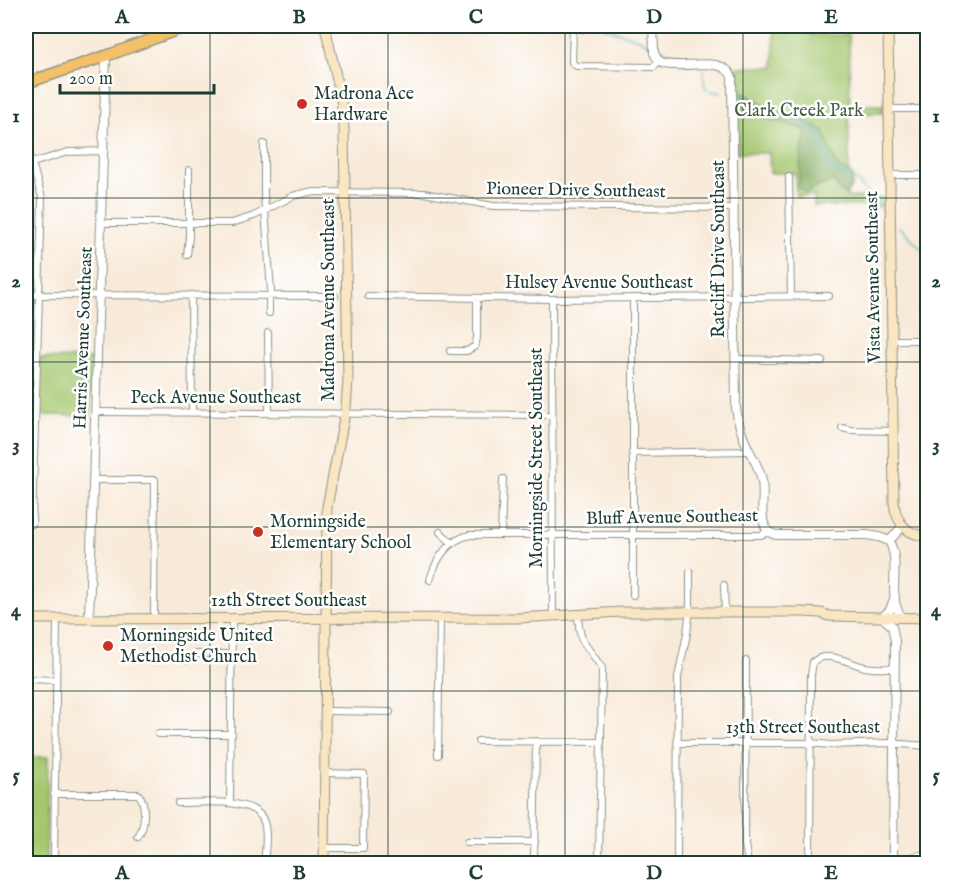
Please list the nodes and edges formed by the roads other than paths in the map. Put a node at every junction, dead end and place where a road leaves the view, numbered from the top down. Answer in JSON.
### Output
{"nodes":[{"id":1,"x":157,"y":26,"type":"edge"},
{"id":2,"x":188,"y":26,"type":"edge"},
{"id":3,"x":324,"y":26,"type":"edge"},
{"id":4,"x":653,"y":26,"type":"edge"},
{"id":5,"x":888,"y":26,"type":"edge"},
{"id":6,"x":583,"y":29,"type":"dead end"},
{"id":7,"x":163,"y":36,"type":"junction"},
{"id":8,"x":106,"y":56,"type":"junction"},
{"id":9,"x":659,"y":62,"type":"junction"},
{"id":10,"x":26,"y":83,"type":"edge"},
{"id":11,"x":889,"y":109,"type":"junction"},
{"id":12,"x":927,"y":109,"type":"edge"},
{"id":13,"x":26,"y":142,"type":"edge"},
{"id":14,"x":264,"y":144,"type":"dead end"},
{"id":15,"x":104,"y":152,"type":"junction"},
{"id":16,"x":29,"y":164,"type":"edge"},
{"id":17,"x":189,"y":170,"type":"dead end"},
{"id":18,"x":889,"y":175,"type":"junction"},
{"id":19,"x":927,"y":175,"type":"edge"},
{"id":20,"x":789,"y":177,"type":"dead end"},
{"id":21,"x":347,"y":192,"type":"junction"},
{"id":22,"x":734,"y":208,"type":"junction"},
{"id":23,"x":267,"y":209,"type":"junction"},
{"id":24,"x":102,"y":223,"type":"junction"},
{"id":25,"x":190,"y":224,"type":"junction"},
{"id":26,"x":187,"y":255,"type":"dead end"},
{"id":27,"x":100,"y":294,"type":"junction"},
{"id":28,"x":26,"y":295,"type":"edge"},
{"id":29,"x":39,"y":295,"type":"junction"},
{"id":30,"x":191,"y":295,"type":"junction"},
{"id":31,"x":271,"y":295,"type":"junction"},
{"id":32,"x":335,"y":296,"type":"dead end"},
{"id":33,"x":368,"y":296,"type":"dead end"},
{"id":34,"x":791,"y":296,"type":"junction"},
{"id":35,"x":829,"y":296,"type":"dead end"},
{"id":36,"x":735,"y":297,"type":"junction"},
{"id":37,"x":477,"y":298,"type":"junction"},
{"id":38,"x":552,"y":298,"type":"junction"},
{"id":39,"x":633,"y":298,"type":"junction"},
{"id":40,"x":269,"y":313,"type":"dead end"},
{"id":41,"x":268,"y":333,"type":"dead end"},
{"id":42,"x":892,"y":340,"type":"junction"},
{"id":43,"x":927,"y":340,"type":"edge"},
{"id":44,"x":450,"y":351,"type":"dead end"},
{"id":45,"x":735,"y":359,"type":"junction"},
{"id":46,"x":822,"y":361,"type":"dead end"},
{"id":47,"x":26,"y":389,"type":"edge"},
{"id":48,"x":36,"y":390,"type":"junction"},
{"id":49,"x":96,"y":412,"type":"junction"},
{"id":50,"x":192,"y":413,"type":"junction"},
{"id":51,"x":269,"y":413,"type":"junction"},
{"id":52,"x":345,"y":414,"type":"junction"},
{"id":53,"x":552,"y":415,"type":"junction"},
{"id":54,"x":842,"y":428,"type":"dead end"},
{"id":55,"x":893,"y":431,"type":"junction"},
{"id":56,"x":749,"y":451,"type":"junction"},
{"id":57,"x":632,"y":453,"type":"junction"},
{"id":58,"x":502,"y":479,"type":"dead end"},
{"id":59,"x":94,"y":480,"type":"junction"},
{"id":60,"x":29,"y":524,"type":"edge"},
{"id":61,"x":903,"y":526,"type":"junction"},
{"id":62,"x":440,"y":532,"type":"dead end"},
{"id":63,"x":768,"y":532,"type":"junction"},
{"id":64,"x":501,"y":534,"type":"junction"},
{"id":65,"x":553,"y":535,"type":"junction"},
{"id":66,"x":633,"y":536,"type":"junction"},
{"id":67,"x":927,"y":536,"type":"edge"},
{"id":68,"x":890,"y":541,"type":"junction"},
{"id":69,"x":451,"y":542,"type":"junction"},
{"id":70,"x":690,"y":572,"type":"dead end"},
{"id":71,"x":430,"y":580,"type":"dead end"},
{"id":72,"x":724,"y":585,"type":"dead end"},
{"id":73,"x":633,"y":595,"type":"dead end"},
{"id":74,"x":895,"y":596,"type":"junction"},
{"id":75,"x":725,"y":612,"type":"junction"},
{"id":76,"x":689,"y":615,"type":"junction"},
{"id":77,"x":578,"y":616,"type":"junction"},
{"id":78,"x":829,"y":616,"type":"junction"},
{"id":79,"x":553,"y":617,"type":"junction"},
{"id":80,"x":882,"y":617,"type":"junction"},
{"id":81,"x":232,"y":618,"type":"junction"},
{"id":82,"x":327,"y":618,"type":"junction"},
{"id":83,"x":440,"y":618,"type":"junction"},
{"id":84,"x":907,"y":618,"type":"junction"},
{"id":85,"x":927,"y":618,"type":"edge"},
{"id":86,"x":26,"y":619,"type":"edge"},
{"id":87,"x":154,"y":619,"type":"junction"},
{"id":88,"x":57,"y":620,"type":"junction"},
{"id":89,"x":89,"y":620,"type":"junction"},
{"id":90,"x":895,"y":641,"type":"junction"},
{"id":91,"x":232,"y":654,"type":"junction"},
{"id":92,"x":187,"y":660,"type":"dead end"},
{"id":93,"x":746,"y":661,"type":"dead end"},
{"id":94,"x":895,"y":668,"type":"junction"},
{"id":95,"x":26,"y":680,"type":"edge"},
{"id":96,"x":56,"y":680,"type":"junction"},
{"id":97,"x":327,"y":711,"type":"junction"},
{"id":98,"x":390,"y":712,"type":"dead end"},
{"id":99,"x":232,"y":734,"type":"junction"},
{"id":100,"x":158,"y":735,"type":"dead end"},
{"id":101,"x":478,"y":741,"type":"dead end"},
{"id":102,"x":536,"y":741,"type":"junction"},
{"id":103,"x":601,"y":742,"type":"junction"},
{"id":104,"x":678,"y":743,"type":"junction"},
{"id":105,"x":811,"y":743,"type":"junction"},
{"id":106,"x":746,"y":744,"type":"junction"},
{"id":107,"x":894,"y":744,"type":"junction"},
{"id":108,"x":927,"y":746,"type":"edge"},
{"id":109,"x":438,"y":755,"type":"dead end"},
{"id":110,"x":326,"y":773,"type":"junction"},
{"id":111,"x":54,"y":794,"type":"junction"},
{"id":112,"x":178,"y":803,"type":"dead end"},
{"id":113,"x":230,"y":803,"type":"junction"},
{"id":114,"x":138,"y":837,"type":"dead end"},
{"id":115,"x":467,"y":842,"type":"dead end"},
{"id":116,"x":535,"y":842,"type":"junction"},
{"id":117,"x":325,"y":848,"type":"junction"},
{"id":118,"x":927,"y":854,"type":"edge"},
{"id":119,"x":90,"y":860,"type":"dead end"},
{"id":120,"x":54,"y":862,"type":"edge"},
{"id":121,"x":891,"y":863,"type":"edge"},
{"id":122,"x":264,"y":864,"type":"edge"},
{"id":123,"x":324,"y":864,"type":"edge"},
{"id":124,"x":534,"y":864,"type":"edge"},
{"id":125,"x":599,"y":864,"type":"edge"},
{"id":126,"x":677,"y":864,"type":"edge"},
{"id":127,"x":748,"y":864,"type":"edge"},
{"id":128,"x":810,"y":864,"type":"edge"}],
"edges":[{"from":1,"to":7,"type":"street"},
{"from":2,"to":7,"type":"main road"},
{"from":3,"to":21,"type":"main road","name":"Madrona Avenue Southeast"},
{"from":4,"to":9,"type":"street"},
{"from":5,"to":11,"type":"main road","name":"Vista Avenue Southeast"},
{"from":6,"to":9,"type":"street"},
{"from":7,"to":8,"type":"main road"},
{"from":8,"to":10,"type":"main road"},
{"from":8,"to":15,"type":"street","name":"Harris Avenue Southeast"},
{"from":9,"to":22,"type":"street","name":"Ratcliff Drive Southeast"},
{"from":11,"to":12,"type":"street"},
{"from":11,"to":18,"type":"main road","name":"Vista Avenue Southeast"},
{"from":13,"to":16,"type":"street"},
{"from":14,"to":23,"type":"street"},
{"from":15,"to":16,"type":"street"},
{"from":15,"to":24,"type":"street","name":"Harris Avenue Southeast"},
{"from":16,"to":29,"type":"street"},
{"from":17,"to":25,"type":"street"},
{"from":18,"to":19,"type":"street"},
{"from":18,"to":42,"type":"main road","name":"Vista Avenue Southeast"},
{"from":20,"to":34,"type":"street"},
{"from":21,"to":22,"type":"street","name":"Pioneer Drive Southeast"},
{"from":21,"to":23,"type":"street","name":"Pioneer Drive Southeast"},
{"from":21,"to":52,"type":"main road","name":"Madrona Avenue Southeast"},
{"from":22,"to":36,"type":"street","name":"Ratcliff Drive Southeast"},
{"from":23,"to":25,"type":"street","name":"Pioneer Drive Southeast"},
{"from":23,"to":31,"type":"street"},
{"from":24,"to":25,"type":"street","name":"Pioneer Drive Southeast"},
{"from":24,"to":27,"type":"street","name":"Harris Avenue Southeast"},
{"from":25,"to":26,"type":"street"},
{"from":27,"to":29,"type":"street"},
{"from":27,"to":30,"type":"street"},
{"from":27,"to":49,"type":"street","name":"Harris Avenue Southeast"},
{"from":28,"to":29,"type":"street"},
{"from":29,"to":48,"type":"street"},
{"from":30,"to":31,"type":"street"},
{"from":30,"to":50,"type":"street"},
{"from":31,"to":32,"type":"street"},
{"from":31,"to":40,"type":"street"},
{"from":33,"to":37,"type":"street","name":"Hulsey Avenue Southeast"},
{"from":34,"to":35,"type":"street","name":"Hulsey Avenue Southeast"},
{"from":34,"to":36,"type":"street","name":"Hulsey Avenue Southeast"},
{"from":36,"to":39,"type":"street","name":"Hulsey Avenue Southeast"},
{"from":36,"to":45,"type":"street","name":"Ratcliff Drive Southeast"},
{"from":37,"to":38,"type":"street","name":"Hulsey Avenue Southeast"},
{"from":37,"to":44,"type":"street"},
{"from":38,"to":39,"type":"street","name":"Hulsey Avenue Southeast"},
{"from":38,"to":53,"type":"street","name":"Morningside Street Southeast"},
{"from":39,"to":57,"type":"street"},
{"from":41,"to":51,"type":"street"},
{"from":42,"to":43,"type":"street"},
{"from":42,"to":55,"type":"main road","name":"Vista Avenue Southeast"},
{"from":45,"to":46,"type":"street"},
{"from":45,"to":56,"type":"street","name":"Ratcliff Drive Southeast"},
{"from":47,"to":48,"type":"street"},
{"from":48,"to":60,"type":"street"},
{"from":49,"to":50,"type":"street","name":"Peck Avenue Southeast"},
{"from":49,"to":59,"type":"street","name":"Harris Avenue Southeast"},
{"from":50,"to":51,"type":"street","name":"Peck Avenue Southeast"},
{"from":51,"to":52,"type":"street","name":"Peck Avenue Southeast"},
{"from":52,"to":53,"type":"street","name":"Peck Avenue Southeast"},
{"from":52,"to":82,"type":"main road","name":"Madrona Avenue Southeast"},
{"from":53,"to":65,"type":"street","name":"Morningside Street Southeast"},
{"from":54,"to":55,"type":"street"},
{"from":55,"to":61,"type":"main road","name":"Vista Avenue Southeast"},
{"from":56,"to":57,"type":"street"},
{"from":56,"to":63,"type":"street","name":"Ratcliff Drive Southeast"},
{"from":57,"to":66,"type":"street"},
{"from":58,"to":64,"type":"street"},
{"from":59,"to":87,"type":"street"},
{"from":59,"to":89,"type":"street","name":"Harris Avenue Southeast"},
{"from":61,"to":67,"type":"main road"},
{"from":61,"to":68,"type":"street"},
{"from":62,"to":69,"type":"street"},
{"from":63,"to":66,"type":"street","name":"Bluff Avenue Southeast"},
{"from":63,"to":68,"type":"street","name":"Bluff Avenue Southeast"},
{"from":64,"to":65,"type":"street","name":"Bluff Avenue Southeast"},
{"from":64,"to":69,"type":"street","name":"Bluff Avenue Southeast"},
{"from":65,"to":66,"type":"street","name":"Bluff Avenue Southeast"},
{"from":65,"to":79,"type":"street","name":"Morningside Street Southeast"},
{"from":66,"to":73,"type":"street"},
{"from":68,"to":74,"type":"street"},
{"from":69,"to":71,"type":"street"},
{"from":70,"to":76,"type":"street"},
{"from":72,"to":75,"type":"street"},
{"from":74,"to":80,"type":"street"},
{"from":74,"to":84,"type":"street"},
{"from":75,"to":76,"type":"main road","name":"12th Street Southeast"},
{"from":75,"to":78,"type":"main road","name":"12th Street Southeast"},
{"from":76,"to":77,"type":"main road","name":"12th Street Southeast"},
{"from":76,"to":78,"type":"main road","name":"12th Street Southeast"},
{"from":76,"to":104,"type":"street"},
{"from":77,"to":79,"type":"main road","name":"12th Street Southeast"},
{"from":77,"to":103,"type":"street"},
{"from":78,"to":80,"type":"main road","name":"12th Street Southeast"},
{"from":79,"to":83,"type":"main road","name":"12th Street Southeast"},
{"from":80,"to":84,"type":"main road","name":"12th Street Southeast"},
{"from":80,"to":90,"type":"street"},
{"from":81,"to":82,"type":"main road","name":"12th Street Southeast"},
{"from":81,"to":87,"type":"main road","name":"12th Street Southeast"},
{"from":81,"to":91,"type":"street"},
{"from":82,"to":83,"type":"main road","name":"12th Street Southeast"},
{"from":82,"to":97,"type":"main road","name":"Madrona Avenue Southeast"},
{"from":83,"to":109,"type":"street"},
{"from":84,"to":85,"type":"main road","name":"12th Street Southeast"},
{"from":84,"to":90,"type":"street"},
{"from":86,"to":88,"type":"main road","name":"12th Street Southeast"},
{"from":87,"to":89,"type":"main road","name":"12th Street Southeast"},
{"from":88,"to":89,"type":"main road","name":"12th Street Southeast"},
{"from":88,"to":96,"type":"street"},
{"from":90,"to":94,"type":"street"},
{"from":91,"to":92,"type":"street"},
{"from":91,"to":99,"type":"street"},
{"from":93,"to":106,"type":"street"},
{"from":94,"to":105,"type":"street"},
{"from":94,"to":107,"type":"street"},
{"from":95,"to":96,"type":"street"},
{"from":96,"to":111,"type":"street"},
{"from":97,"to":98,"type":"street"},
{"from":97,"to":110,"type":"main road","name":"Madrona Avenue Southeast"},
{"from":99,"to":100,"type":"street"},
{"from":99,"to":113,"type":"street"},
{"from":101,"to":102,"type":"street"},
{"from":102,"to":103,"type":"street"},
{"from":102,"to":116,"type":"street"},
{"from":103,"to":125,"type":"street"},
{"from":104,"to":106,"type":"street","name":"13th Street Southeast"},
{"from":104,"to":126,"type":"street"},
{"from":105,"to":106,"type":"street","name":"13th Street Southeast"},
{"from":105,"to":107,"type":"street","name":"13th Street Southeast"},
{"from":105,"to":128,"type":"street"},
{"from":106,"to":127,"type":"street"},
{"from":107,"to":108,"type":"street","name":"13th Street Southeast"},
{"from":107,"to":121,"type":"street"},
{"from":110,"to":117,"type":"main road","name":"Madrona Avenue Southeast"},
{"from":110,"to":117,"type":"street"},
{"from":111,"to":114,"type":"street"},
{"from":111,"to":120,"type":"street"},
{"from":112,"to":113,"type":"street"},
{"from":113,"to":122,"type":"street"},
{"from":115,"to":116,"type":"street"},
{"from":116,"to":124,"type":"street"},
{"from":117,"to":123,"type":"main road","name":"Madrona Avenue Southeast"},
{"from":118,"to":121,"type":"street"},
{"from":119,"to":120,"type":"street"}]}
